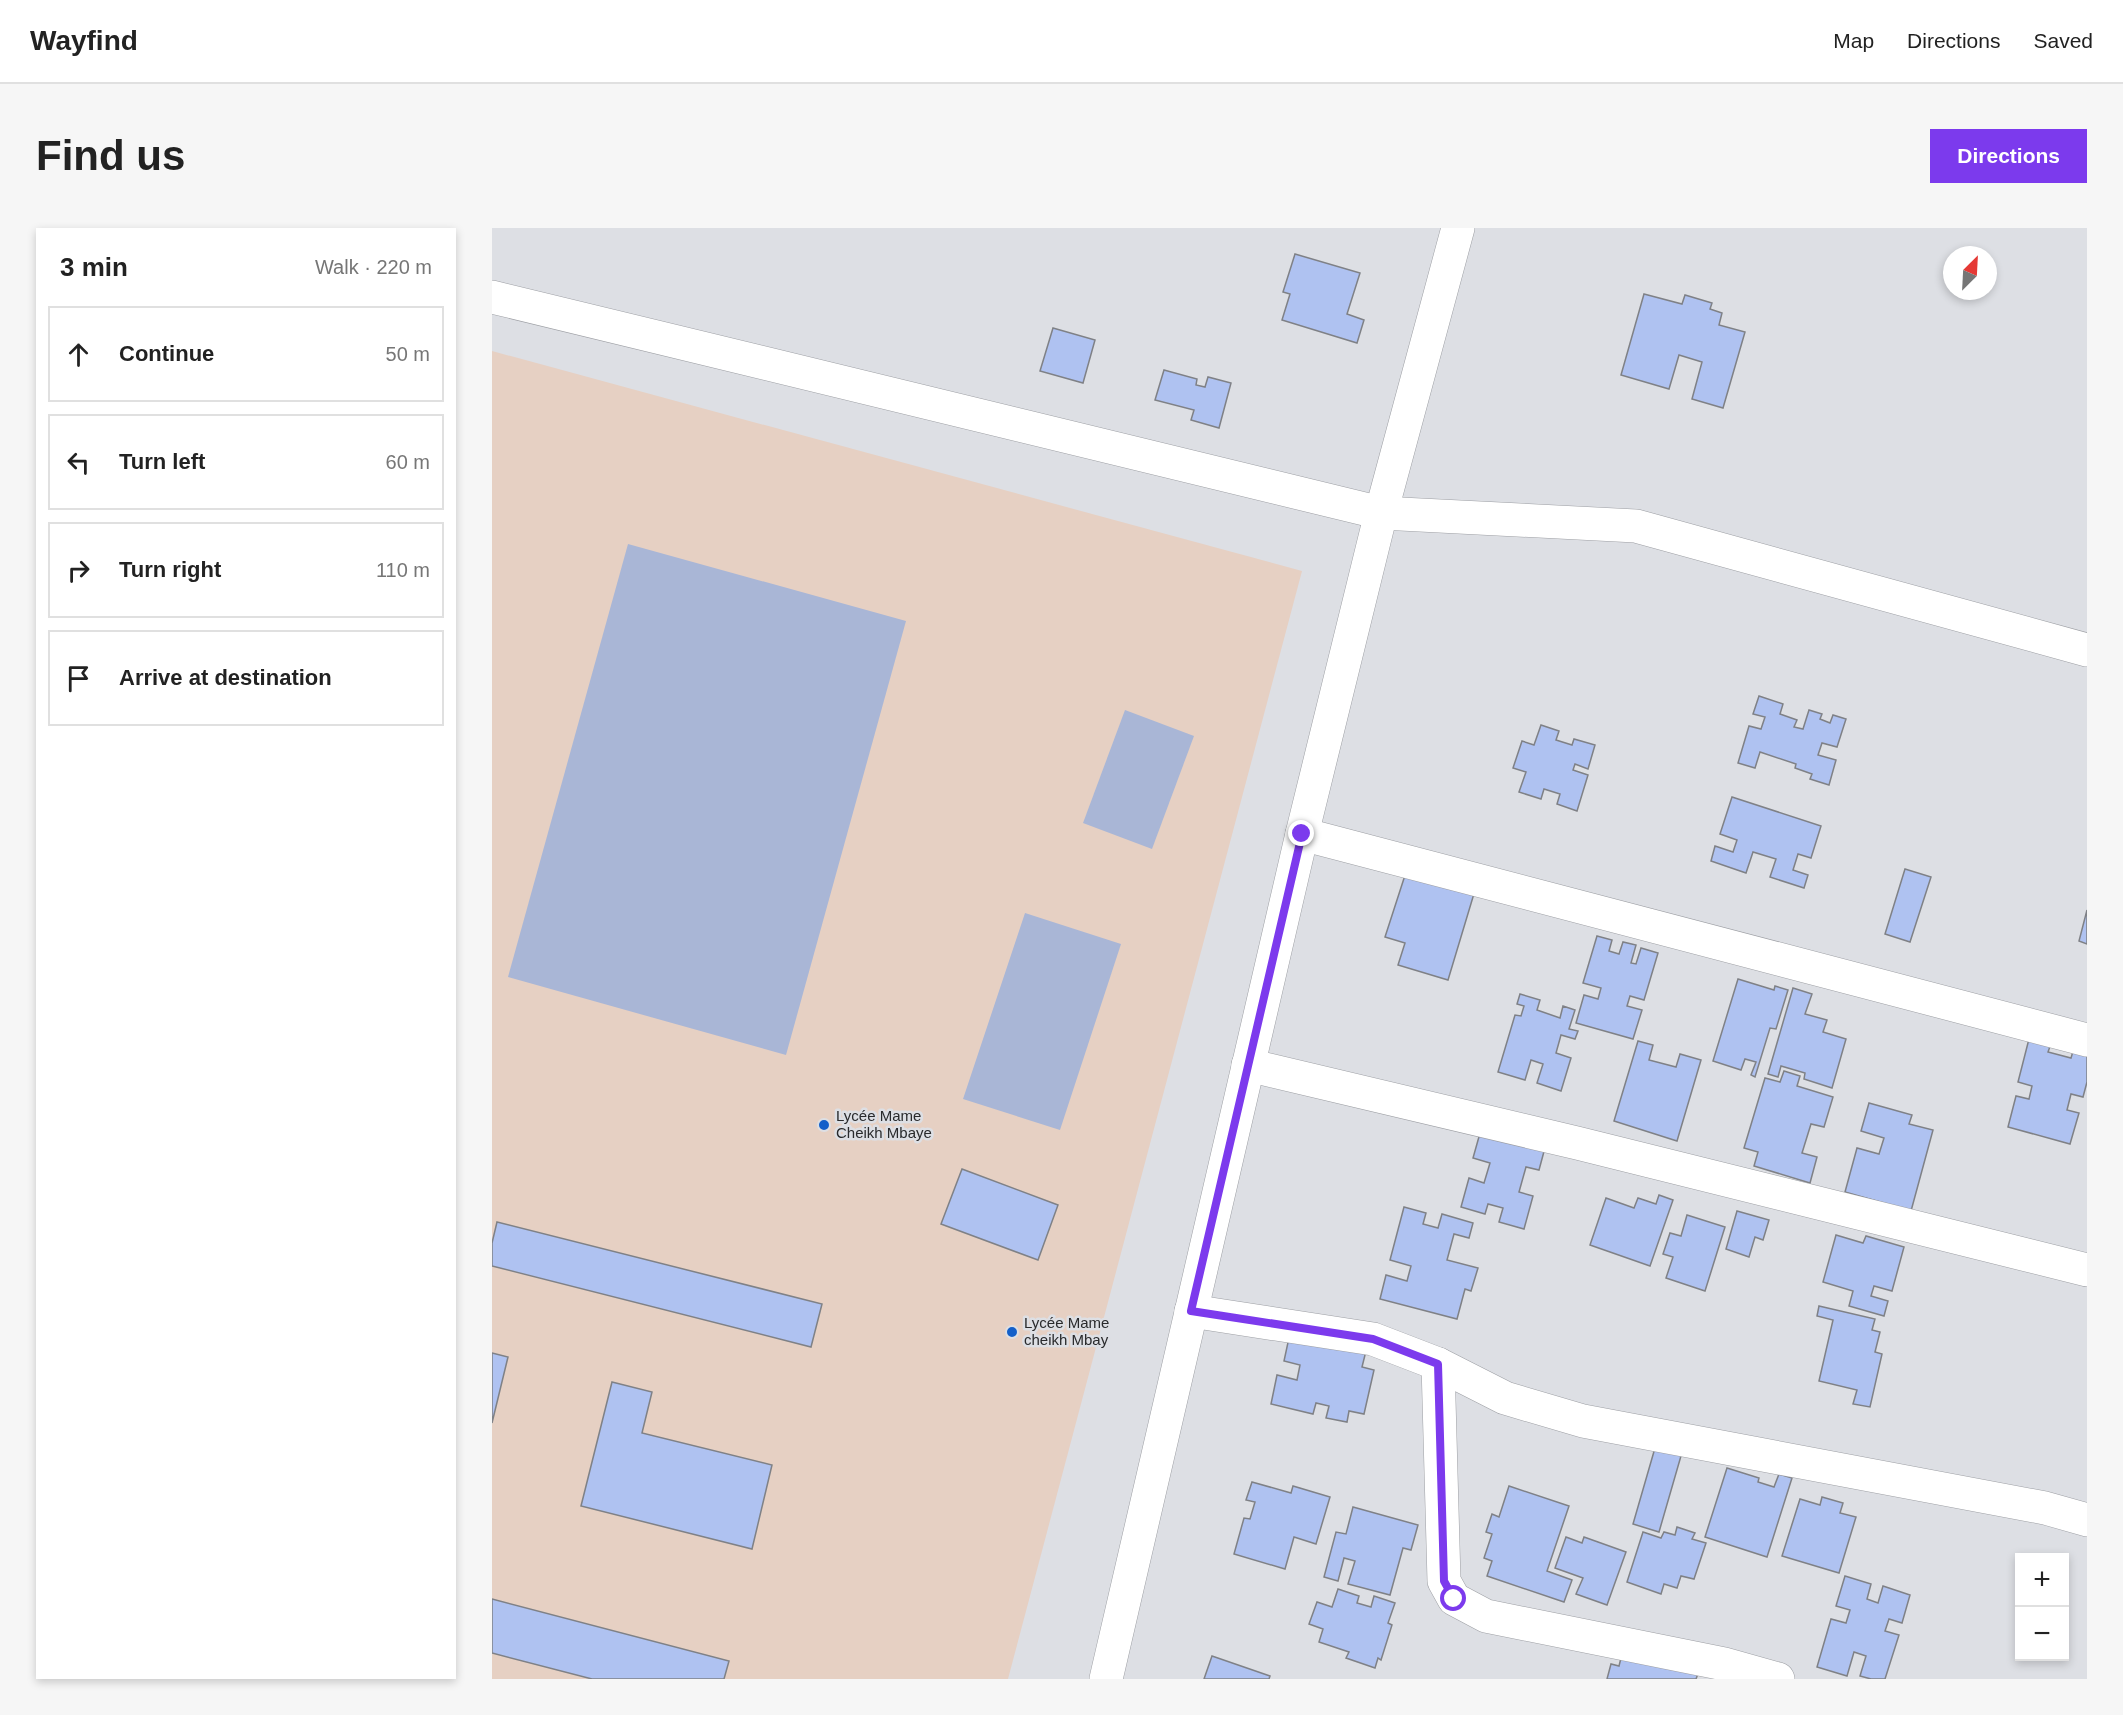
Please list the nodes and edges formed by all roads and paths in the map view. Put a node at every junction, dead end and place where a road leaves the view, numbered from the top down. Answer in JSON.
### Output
{"nodes":[{"id":1,"x":1458,"y":228,"type":"edge"},
{"id":2,"x":492,"y":297,"type":"edge"},
{"id":3,"x":1381,"y":513,"type":"junction"},
{"id":4,"x":2087,"y":651,"type":"edge"},
{"id":5,"x":1302,"y":834,"type":"junction"},
{"id":6,"x":2087,"y":1040,"type":"edge"},
{"id":7,"x":1248,"y":1065,"type":"junction"},
{"id":8,"x":2087,"y":1270,"type":"edge"},
{"id":9,"x":1191,"y":1311,"type":"junction"},
{"id":10,"x":1438,"y":1364,"type":"junction"},
{"id":11,"x":2087,"y":1520,"type":"edge"},
{"id":12,"x":1106,"y":1679,"type":"edge"},
{"id":13,"x":1778,"y":1679,"type":"edge"}],
"edges":[{"from":1,"to":3,"type":"street"},
{"from":2,"to":3,"type":"street"},
{"from":3,"to":4,"type":"street"},
{"from":3,"to":5,"type":"street"},
{"from":5,"to":6,"type":"street"},
{"from":5,"to":7,"type":"street"},
{"from":7,"to":8,"type":"street"},
{"from":7,"to":9,"type":"street"},
{"from":9,"to":10,"type":"street"},
{"from":9,"to":12,"type":"street"},
{"from":10,"to":11,"type":"street"},
{"from":10,"to":13,"type":"street"}]}
